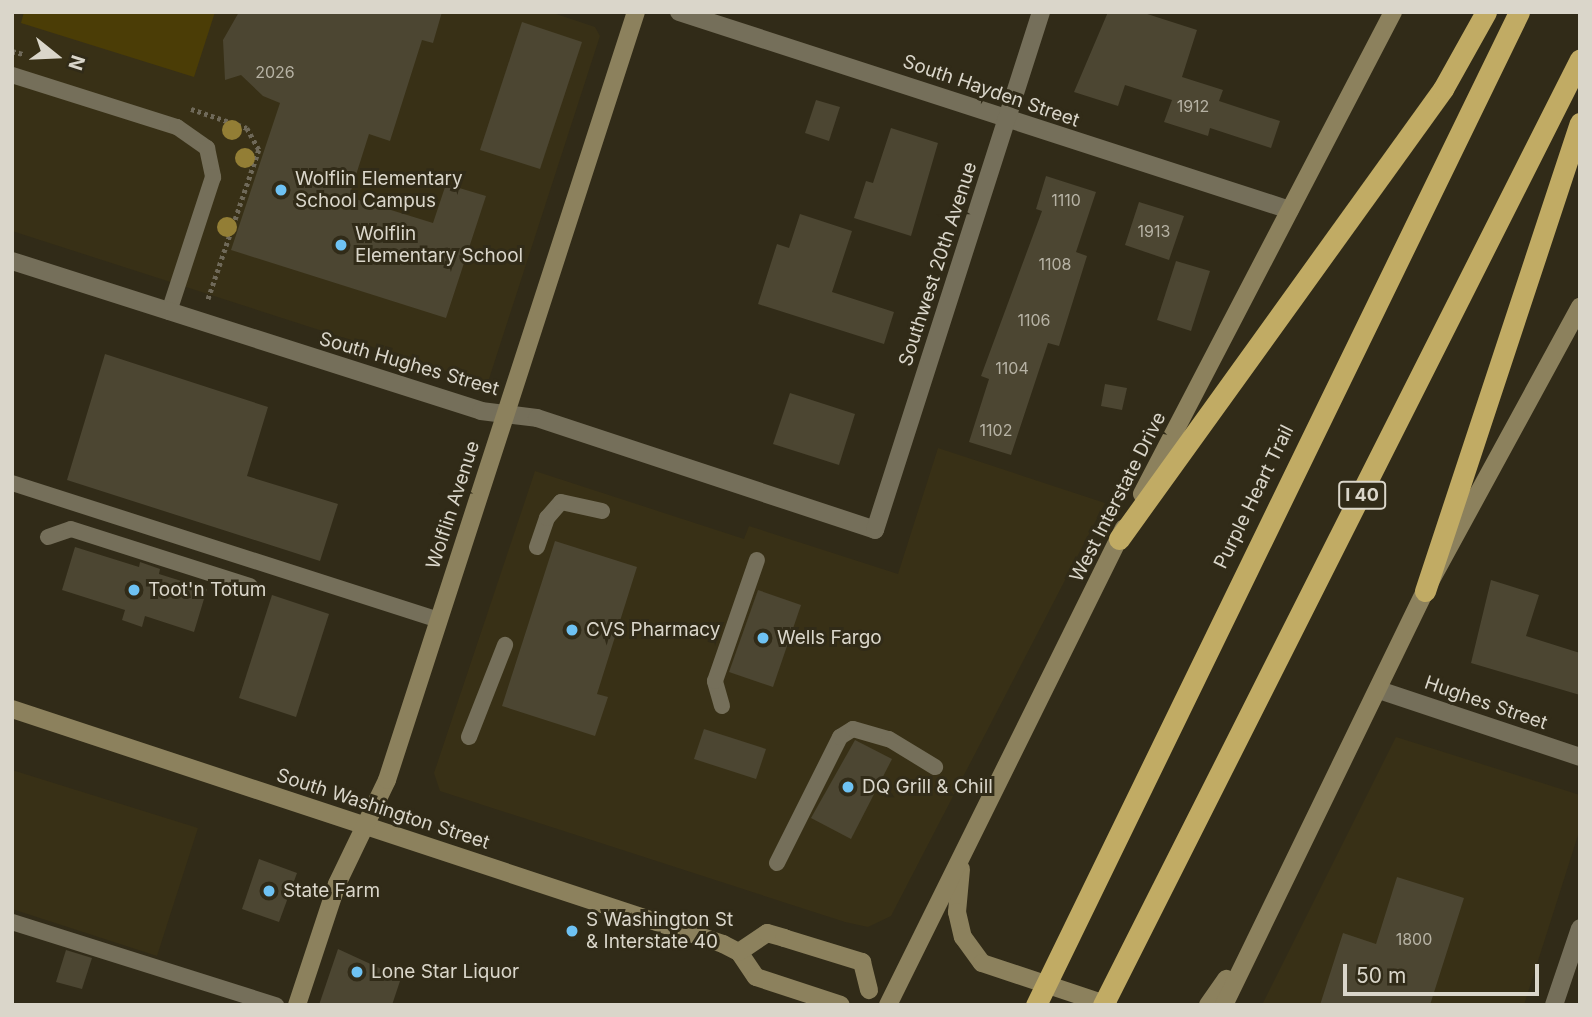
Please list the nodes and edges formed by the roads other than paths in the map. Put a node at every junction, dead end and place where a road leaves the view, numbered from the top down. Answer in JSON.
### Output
{"nodes":[{"id":1,"x":636,"y":12,"type":"edge"},
{"id":2,"x":679,"y":12,"type":"edge"},
{"id":3,"x":1041,"y":12,"type":"edge"},
{"id":4,"x":1393,"y":12,"type":"edge"},
{"id":5,"x":1486,"y":12,"type":"edge"},
{"id":6,"x":1519,"y":12,"type":"edge"},
{"id":7,"x":1580,"y":59,"type":"edge"},
{"id":8,"x":12,"y":75,"type":"edge"},
{"id":9,"x":1007,"y":118,"type":"junction"},
{"id":10,"x":1580,"y":123,"type":"edge"},
{"id":11,"x":1290,"y":210,"type":"junction"},
{"id":12,"x":12,"y":261,"type":"edge"},
{"id":13,"x":1580,"y":307,"type":"edge"},
{"id":14,"x":169,"y":312,"type":"junction"},
{"id":15,"x":505,"y":413,"type":"junction"},
{"id":16,"x":12,"y":484,"type":"edge"},
{"id":17,"x":602,"y":511,"type":"dead end"},
{"id":18,"x":875,"y":530,"type":"joint"},
{"id":19,"x":48,"y":537,"type":"dead end"},
{"id":20,"x":1119,"y":540,"type":"junction"},
{"id":21,"x":537,"y":547,"type":"dead end"},
{"id":22,"x":757,"y":560,"type":"dead end"},
{"id":23,"x":250,"y":586,"type":"dead end"},
{"id":24,"x":1425,"y":591,"type":"junction"},
{"id":25,"x":438,"y":620,"type":"junction"},
{"id":26,"x":505,"y":645,"type":"dead end"},
{"id":27,"x":1379,"y":690,"type":"junction"},
{"id":28,"x":722,"y":706,"type":"dead end"},
{"id":29,"x":12,"y":709,"type":"edge"},
{"id":30,"x":469,"y":737,"type":"dead end"},
{"id":31,"x":1580,"y":757,"type":"edge"},
{"id":32,"x":935,"y":767,"type":"dead end"},
{"id":33,"x":366,"y":825,"type":"junction"},
{"id":34,"x":962,"y":859,"type":"junction"},
{"id":35,"x":777,"y":863,"type":"dead end"},
{"id":36,"x":12,"y":922,"type":"edge"},
{"id":37,"x":1580,"y":928,"type":"edge"},
{"id":38,"x":1259,"y":932,"type":"junction"},
{"id":39,"x":739,"y":952,"type":"junction"},
{"id":40,"x":869,"y":990,"type":"junction"},
{"id":41,"x":893,"y":1003,"type":"edge"},
{"id":42,"x":276,"y":1005,"type":"edge"},
{"id":43,"x":297,"y":1005,"type":"edge"},
{"id":44,"x":841,"y":1005,"type":"edge"},
{"id":45,"x":849,"y":1005,"type":"edge"},
{"id":46,"x":1037,"y":1005,"type":"edge"},
{"id":47,"x":1103,"y":1005,"type":"edge"},
{"id":48,"x":1108,"y":1005,"type":"edge"},
{"id":49,"x":1208,"y":1005,"type":"edge"},
{"id":50,"x":1224,"y":1005,"type":"edge"},
{"id":51,"x":1554,"y":1005,"type":"edge"}],
"edges":[{"from":1,"to":15,"type":"main road","name":"Wolflin Avenue"},
{"from":2,"to":9,"type":"street","name":"South Hayden Street"},
{"from":3,"to":9,"type":"street","name":"Southwest 20th Avenue"},
{"from":4,"to":11,"type":"main road","name":"West Interstate Drive"},
{"from":5,"to":20,"type":"highway"},
{"from":6,"to":46,"type":"highway","name":"Purple Heart Trail"},
{"from":7,"to":47,"type":"highway","number":"I 40"},
{"from":8,"to":14,"type":"lane"},
{"from":9,"to":11,"type":"street","name":"South Hayden Street"},
{"from":9,"to":18,"type":"street","name":"Southwest 20th Avenue"},
{"from":10,"to":24,"type":"highway"},
{"from":11,"to":20,"type":"main road","name":"West Interstate Drive"},
{"from":12,"to":14,"type":"street","name":"South Hughes Street"},
{"from":13,"to":24,"type":"main road"},
{"from":14,"to":15,"type":"street","name":"South Hughes Street"},
{"from":15,"to":18,"type":"street","name":"South Hughes Street"},
{"from":15,"to":25,"type":"main road","name":"Wolflin Avenue"},
{"from":16,"to":25,"type":"lane"},
{"from":17,"to":21,"type":"lane"},
{"from":19,"to":23,"type":"lane"},
{"from":20,"to":34,"type":"main road","name":"West Interstate Drive"},
{"from":22,"to":28,"type":"lane"},
{"from":24,"to":27,"type":"main road"},
{"from":25,"to":33,"type":"main road","name":"Wolflin Avenue"},
{"from":26,"to":30,"type":"lane"},
{"from":27,"to":31,"type":"street","name":"Hughes Street"},
{"from":27,"to":38,"type":"main road"},
{"from":29,"to":33,"type":"main road","name":"South Washington Street"},
{"from":32,"to":35,"type":"lane"},
{"from":33,"to":39,"type":"main road","name":"South Washington Street"},
{"from":33,"to":43,"type":"main road","name":"Wolflin Avenue"},
{"from":34,"to":41,"type":"main road","name":"West Interstate Drive"},
{"from":34,"to":48,"type":"main road"},
{"from":36,"to":42,"type":"lane"},
{"from":37,"to":51,"type":"street"},
{"from":38,"to":49,"type":"main road"},
{"from":38,"to":50,"type":"main road"},
{"from":39,"to":40,"type":"main road"},
{"from":39,"to":44,"type":"main road"},
{"from":40,"to":41,"type":"main road"},
{"from":40,"to":45,"type":"main road"}]}
